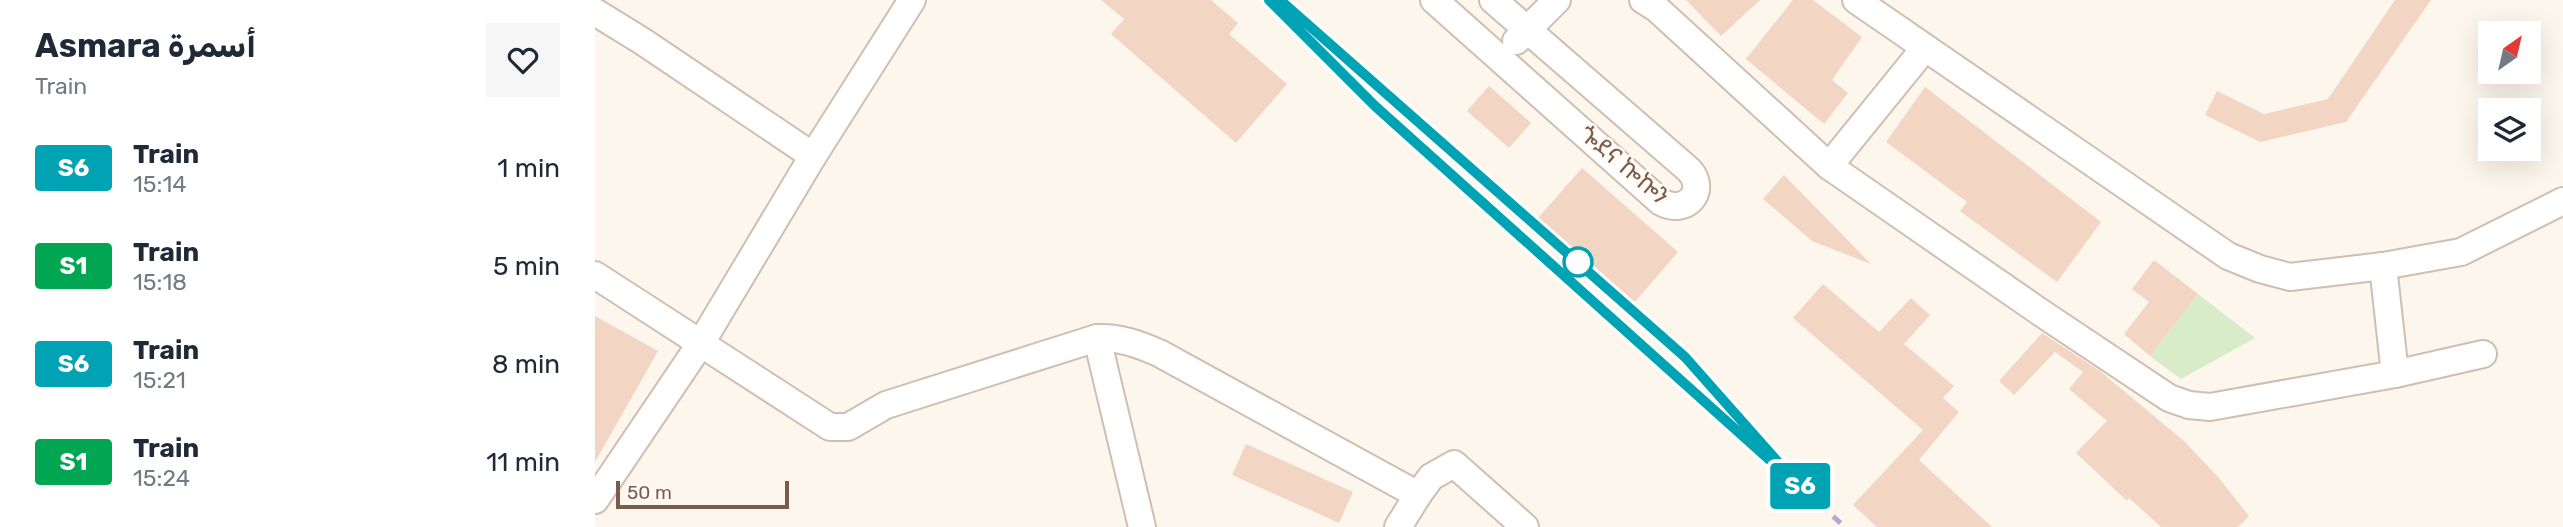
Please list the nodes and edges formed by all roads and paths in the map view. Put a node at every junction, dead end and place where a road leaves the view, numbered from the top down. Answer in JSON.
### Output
{"nodes":[{"id":1,"x":912,"y":0,"type":"edge"},
{"id":2,"x":1434,"y":0,"type":"edge"},
{"id":3,"x":1493,"y":0,"type":"edge"},
{"id":4,"x":1557,"y":0,"type":"edge"},
{"id":5,"x":1643,"y":0,"type":"edge"},
{"id":6,"x":1856,"y":0,"type":"edge"},
{"id":7,"x":595,"y":12,"type":"edge"},
{"id":8,"x":1526,"y":29,"type":"junction"},
{"id":9,"x":1924,"y":49,"type":"junction"},
{"id":10,"x":1501,"y":59,"type":"junction"},
{"id":11,"x":813,"y":156,"type":"junction"},
{"id":12,"x":1829,"y":166,"type":"junction"},
{"id":13,"x":2563,"y":201,"type":"edge"},
{"id":14,"x":2383,"y":266,"type":"junction"},
{"id":15,"x":595,"y":275,"type":"edge"},
{"id":16,"x":1097,"y":338,"type":"junction"},
{"id":17,"x":701,"y":343,"type":"junction"},
{"id":18,"x":2483,"y":354,"type":"dead end"},
{"id":19,"x":2395,"y":374,"type":"junction"},
{"id":20,"x":1418,"y":495,"type":"junction"},
{"id":21,"x":595,"y":500,"type":"edge"},
{"id":22,"x":1142,"y":527,"type":"edge"},
{"id":23,"x":1398,"y":527,"type":"edge"},
{"id":24,"x":1525,"y":527,"type":"edge"}],
"edges":[{"from":1,"to":11,"type":"street"},
{"from":2,"to":10,"type":"street","name":"ጐደና ኰኰን"},
{"from":3,"to":8,"type":"street","name":"ጐደና ኰኰን"},
{"from":4,"to":8,"type":"street"},
{"from":5,"to":12,"type":"street"},
{"from":6,"to":9,"type":"street"},
{"from":7,"to":11,"type":"street"},
{"from":8,"to":10,"type":"street"},
{"from":8,"to":10,"type":"street","name":"ጐደና ኰኰን"},
{"from":9,"to":12,"type":"street"},
{"from":9,"to":14,"type":"street"},
{"from":11,"to":17,"type":"street"},
{"from":12,"to":19,"type":"street"},
{"from":13,"to":14,"type":"street"},
{"from":14,"to":19,"type":"street"},
{"from":15,"to":17,"type":"street"},
{"from":16,"to":17,"type":"street"},
{"from":16,"to":20,"type":"street"},
{"from":16,"to":22,"type":"street"},
{"from":17,"to":21,"type":"street"},
{"from":18,"to":19,"type":"street"},
{"from":20,"to":23,"type":"street"},
{"from":20,"to":24,"type":"street"}]}
